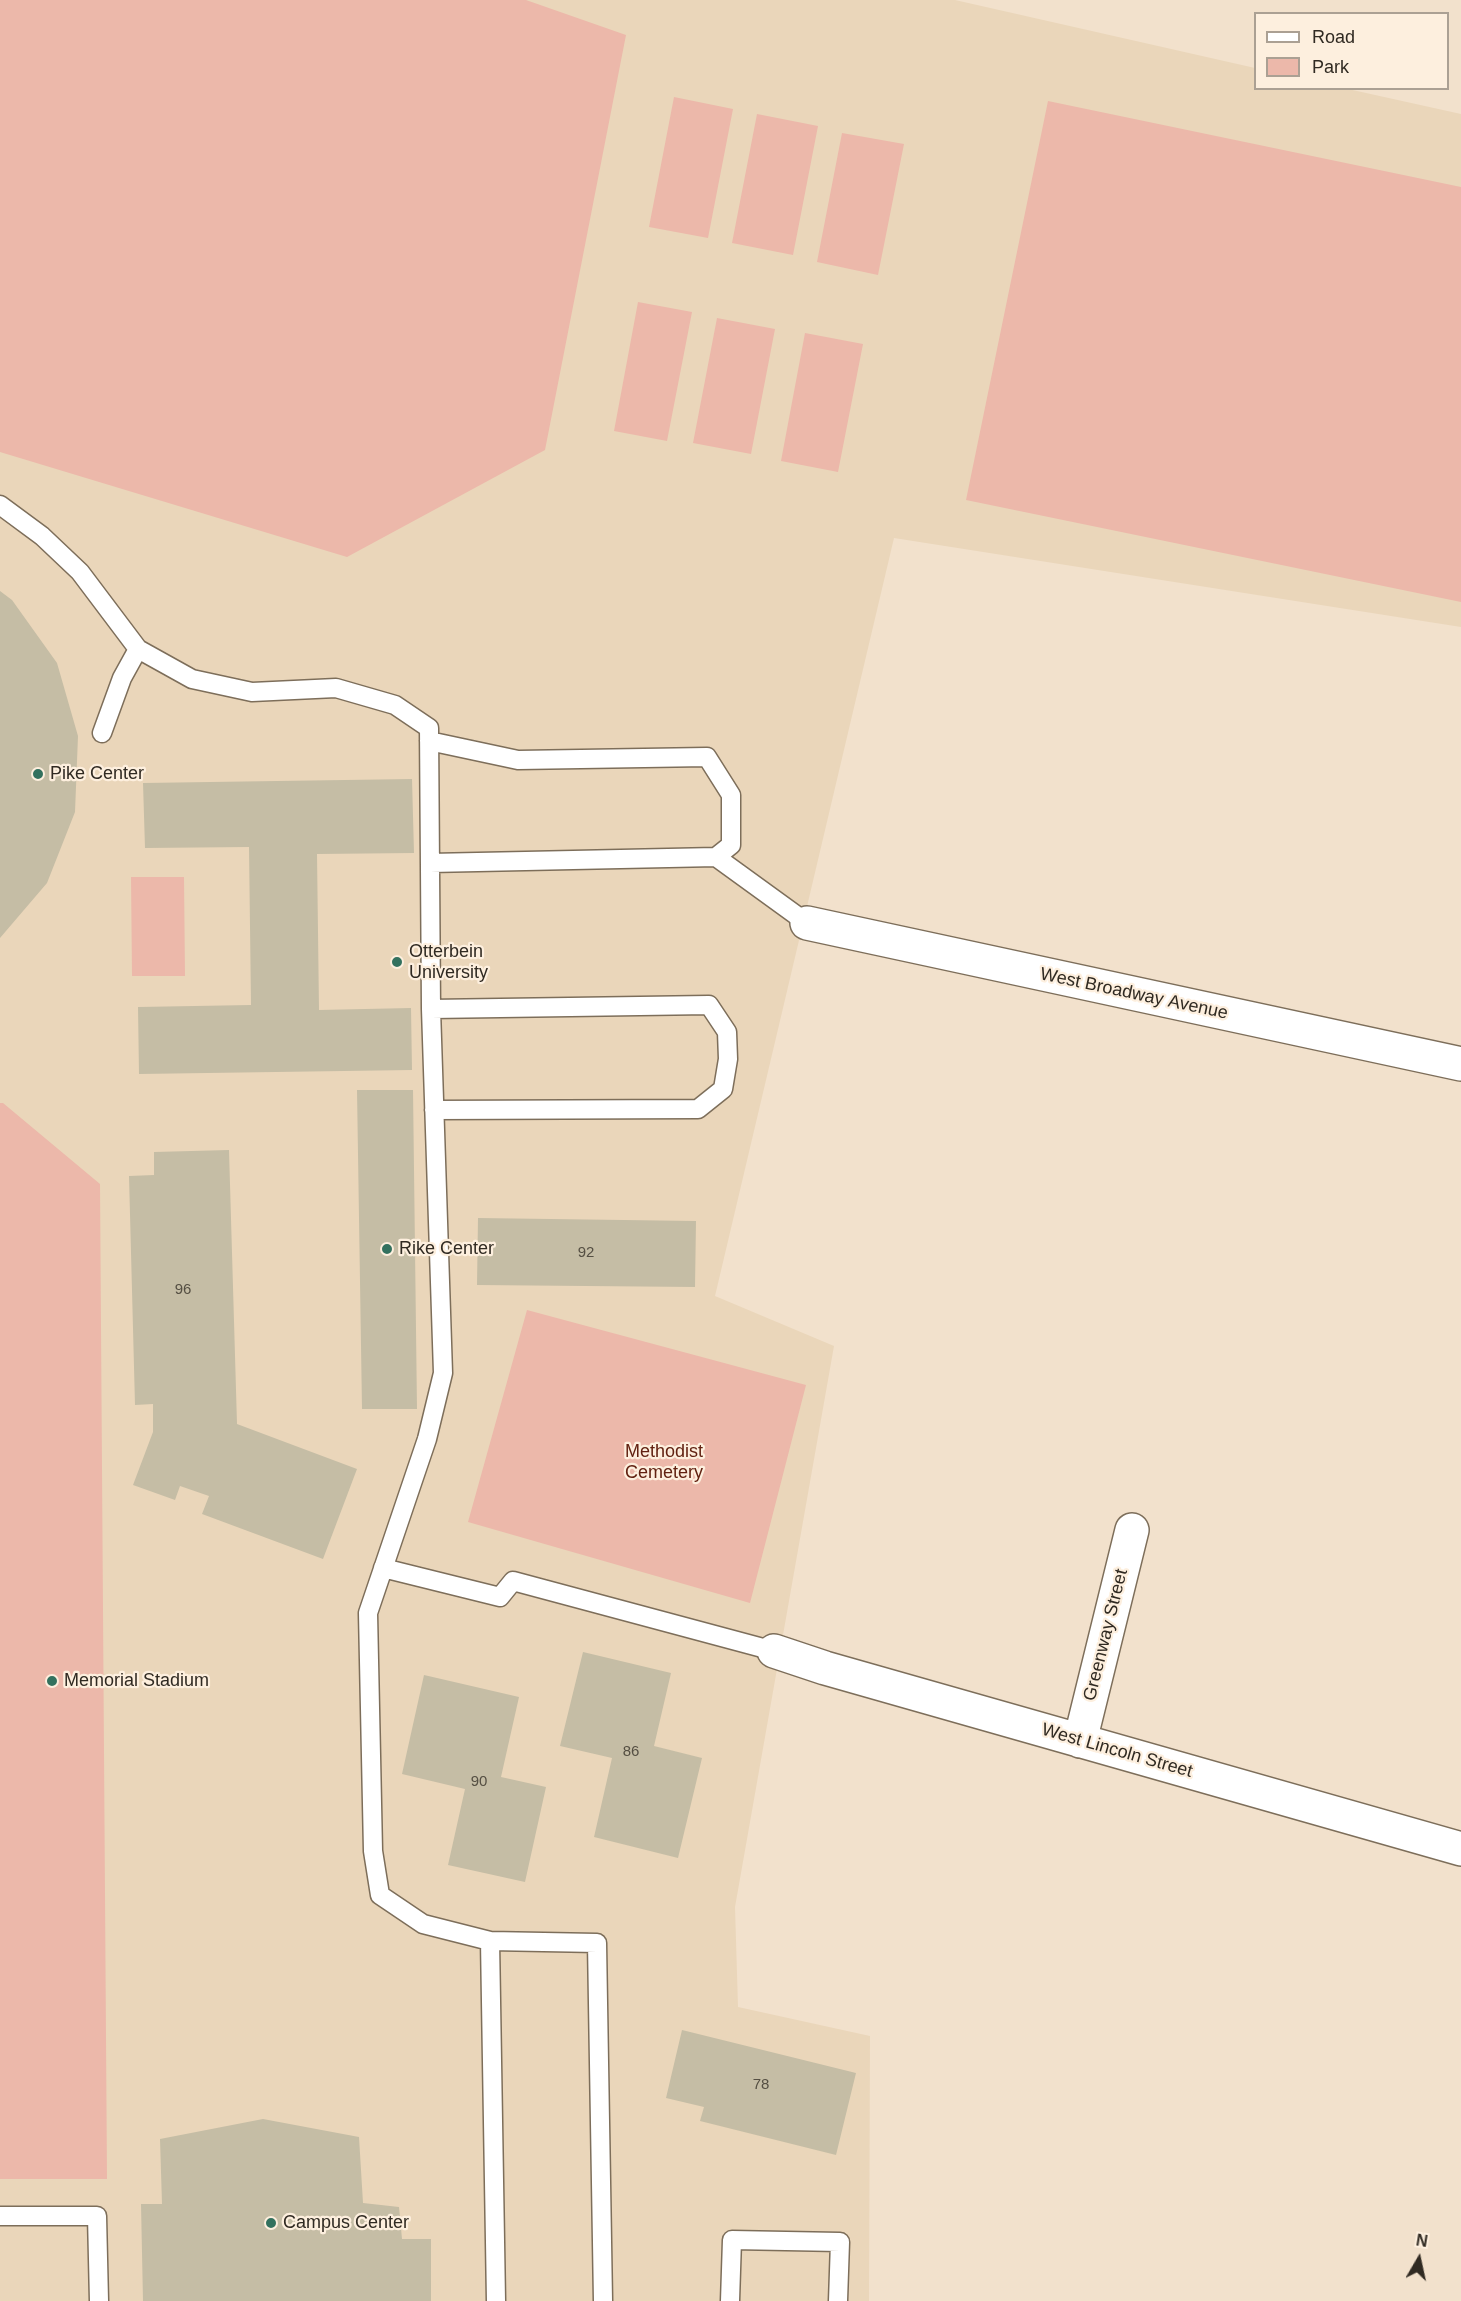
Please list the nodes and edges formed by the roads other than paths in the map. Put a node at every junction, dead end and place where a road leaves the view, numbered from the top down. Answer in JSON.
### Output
{"nodes":[{"id":1,"x":0,"y":505,"type":"edge"},
{"id":2,"x":138,"y":650,"type":"junction"},
{"id":3,"x":102,"y":733,"type":"dead end"},
{"id":4,"x":429,"y":741,"type":"junction"},
{"id":5,"x":716,"y":857,"type":"junction"},
{"id":6,"x":430,"y":863,"type":"junction"},
{"id":7,"x":807,"y":923,"type":"joint"},
{"id":8,"x":431,"y":1009,"type":"junction"},
{"id":9,"x":1461,"y":1064,"type":"edge"},
{"id":10,"x":434,"y":1110,"type":"junction"},
{"id":11,"x":1132,"y":1530,"type":"dead end"},
{"id":12,"x":383,"y":1568,"type":"junction"},
{"id":13,"x":774,"y":1651,"type":"joint"},
{"id":14,"x":1080,"y":1741,"type":"junction"},
{"id":15,"x":1461,"y":1849,"type":"edge"},
{"id":16,"x":490,"y":1941,"type":"junction"},
{"id":17,"x":0,"y":2216,"type":"edge"},
{"id":18,"x":99,"y":2301,"type":"edge"},
{"id":19,"x":496,"y":2301,"type":"edge"},
{"id":20,"x":603,"y":2301,"type":"edge"},
{"id":21,"x":730,"y":2301,"type":"edge"},
{"id":22,"x":838,"y":2301,"type":"edge"}],
"edges":[{"from":1,"to":2,"type":"lane"},
{"from":2,"to":3,"type":"lane"},
{"from":2,"to":4,"type":"lane"},
{"from":4,"to":5,"type":"lane"},
{"from":4,"to":6,"type":"lane"},
{"from":5,"to":6,"type":"lane"},
{"from":5,"to":7,"type":"lane"},
{"from":6,"to":8,"type":"lane"},
{"from":7,"to":9,"type":"street","name":"West Broadway Avenue"},
{"from":8,"to":10,"type":"lane"},
{"from":8,"to":10,"type":"lane"},
{"from":10,"to":12,"type":"lane"},
{"from":11,"to":14,"type":"street","name":"Greenway Street"},
{"from":12,"to":13,"type":"lane"},
{"from":12,"to":16,"type":"lane"},
{"from":13,"to":14,"type":"street","name":"West Lincoln Street"},
{"from":14,"to":15,"type":"street","name":"West Lincoln Street"},
{"from":16,"to":19,"type":"lane"},
{"from":16,"to":20,"type":"lane"},
{"from":17,"to":18,"type":"lane"},
{"from":21,"to":22,"type":"lane"}]}
